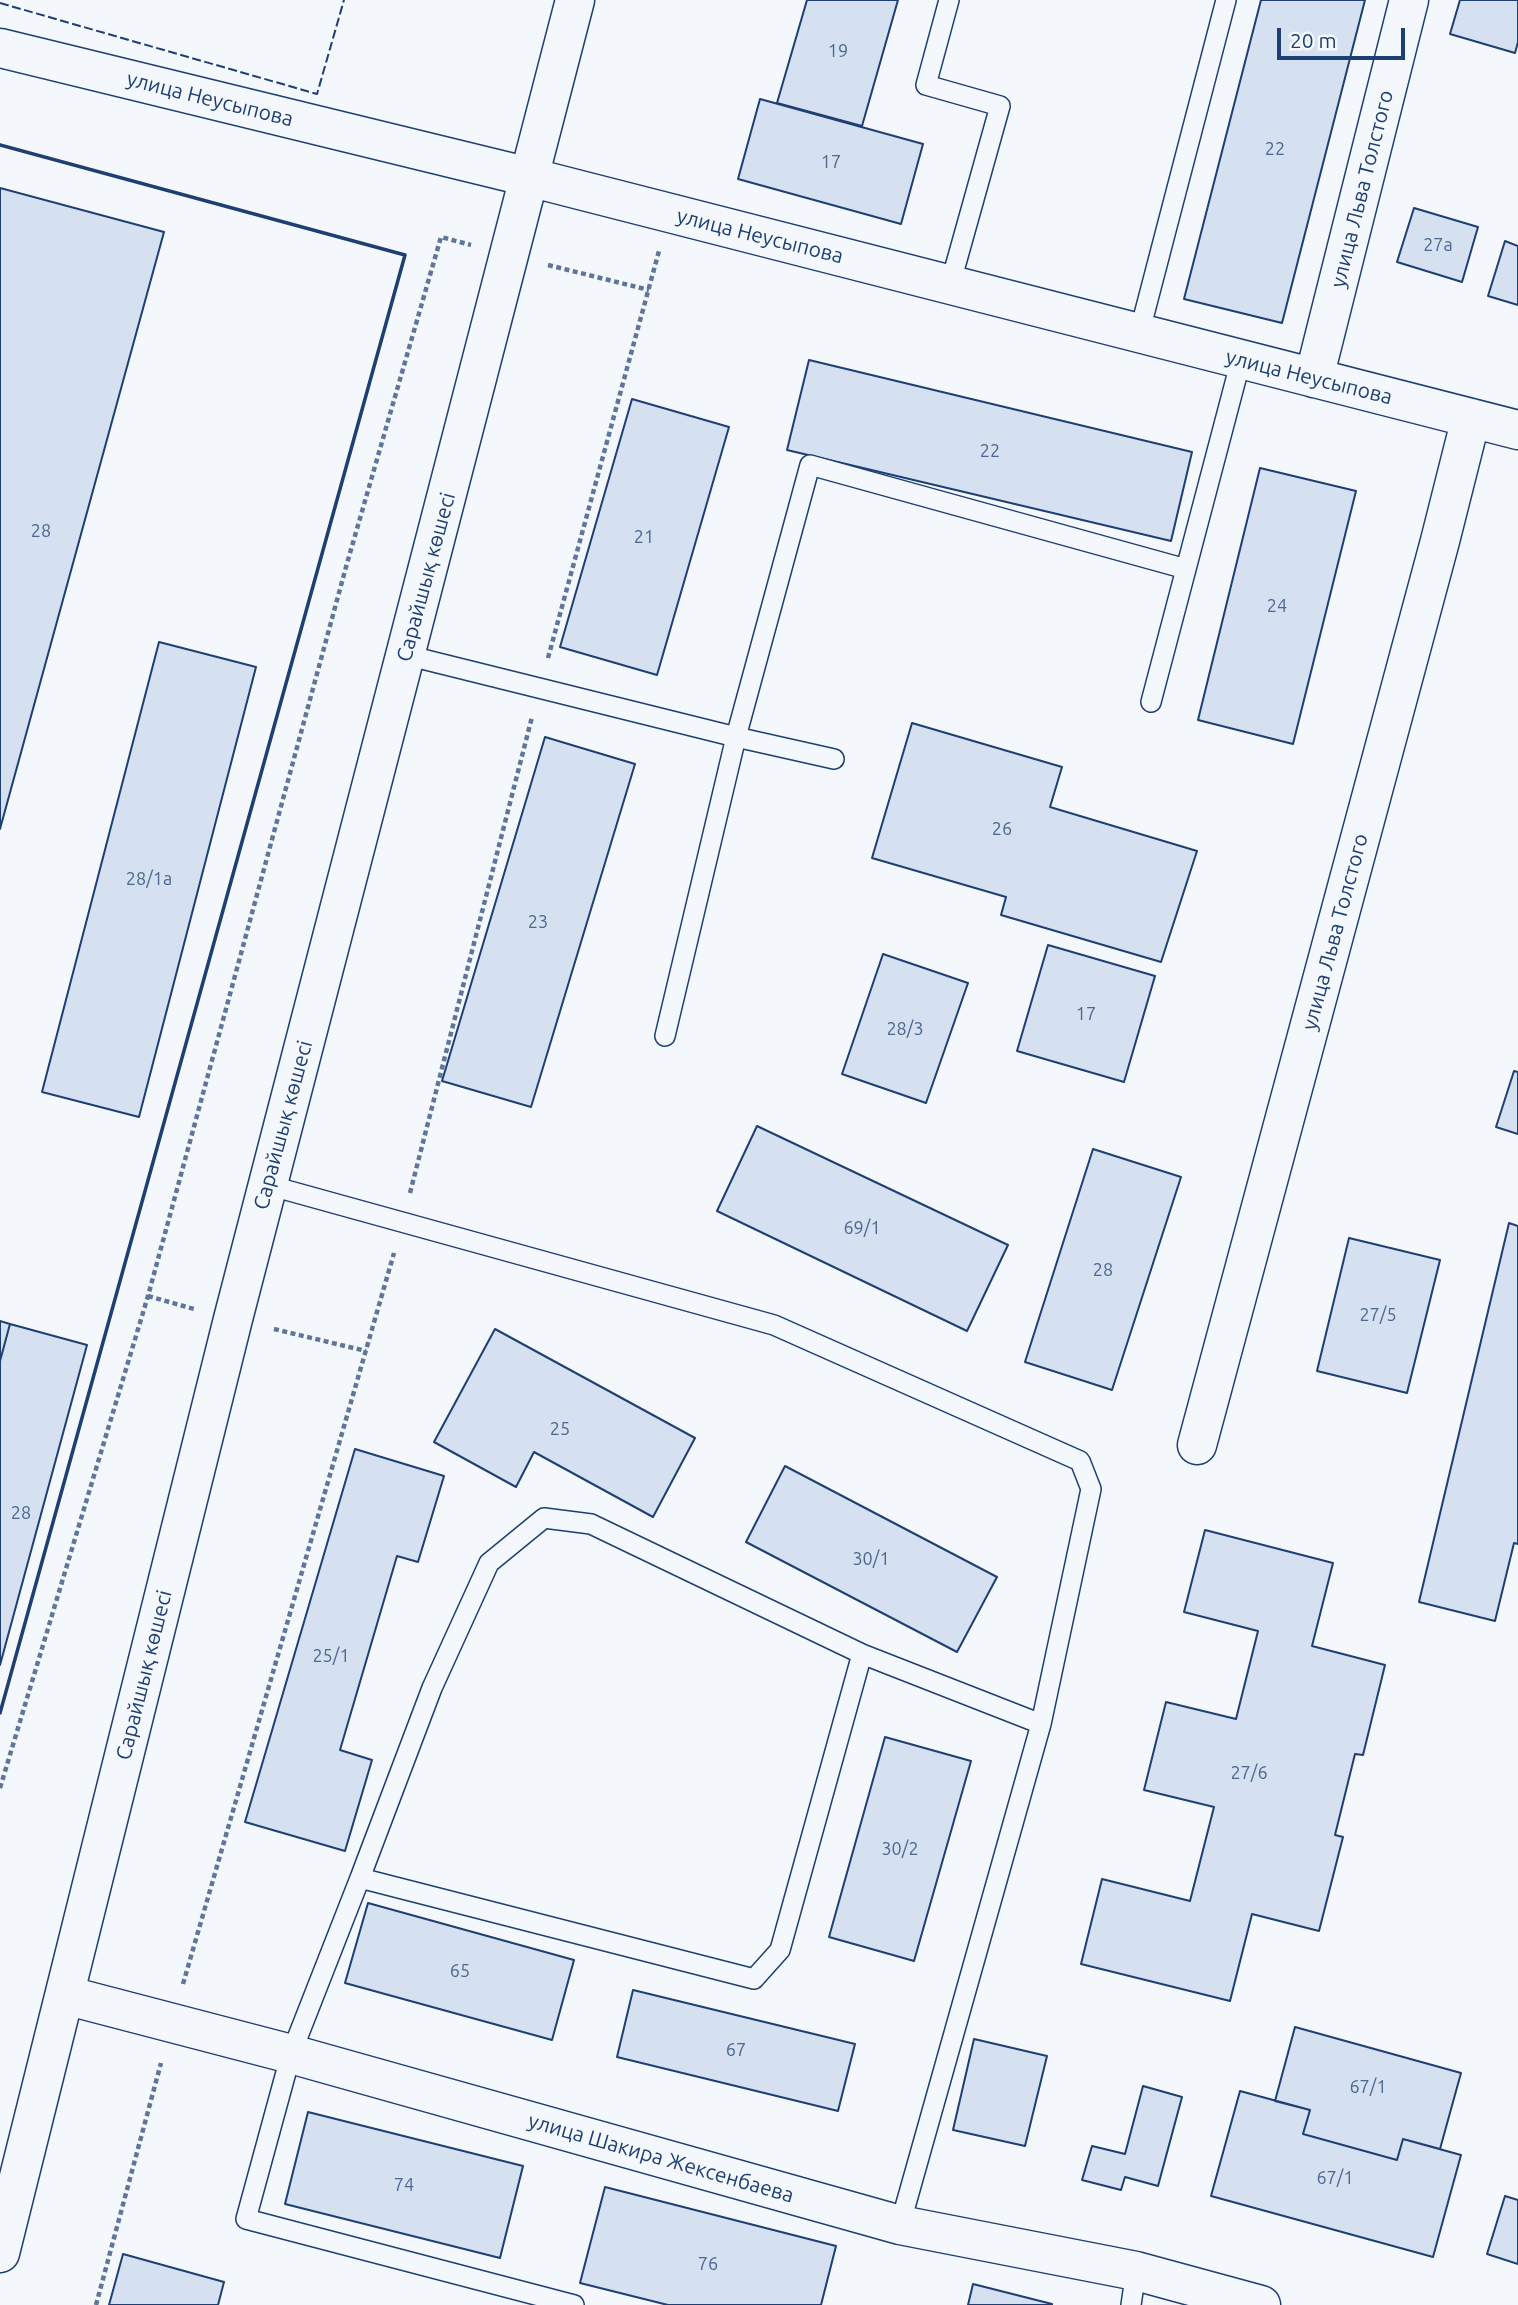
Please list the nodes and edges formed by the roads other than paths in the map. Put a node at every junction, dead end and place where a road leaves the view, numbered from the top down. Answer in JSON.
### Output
{"nodes":[{"id":1,"x":575,"y":0,"type":"edge"},
{"id":2,"x":949,"y":0,"type":"edge"},
{"id":3,"x":1226,"y":0,"type":"edge"},
{"id":4,"x":1409,"y":0,"type":"edge"},
{"id":5,"x":0,"y":48,"type":"edge"},
{"id":6,"x":529,"y":177,"type":"junction"},
{"id":7,"x":950,"y":285,"type":"junction"},
{"id":8,"x":1139,"y":334,"type":"junction"},
{"id":9,"x":1241,"y":360,"type":"junction"},
{"id":10,"x":1314,"y":379,"type":"junction"},
{"id":11,"x":1471,"y":418,"type":"junction"},
{"id":12,"x":1518,"y":430,"type":"edge"},
{"id":13,"x":1186,"y":569,"type":"junction"},
{"id":14,"x":406,"y":655,"type":"junction"},
{"id":15,"x":1151,"y":702,"type":"dead end"},
{"id":16,"x":736,"y":737,"type":"junction"},
{"id":17,"x":834,"y":759,"type":"dead end"},
{"id":18,"x":665,"y":1036,"type":"dead end"},
{"id":19,"x":268,"y":1185,"type":"junction"},
{"id":20,"x":1197,"y":1445,"type":"dead end"},
{"id":21,"x":862,"y":1654,"type":"junction"},
{"id":22,"x":1041,"y":1724,"type":"junction"},
{"id":23,"x":360,"y":1878,"type":"junction"},
{"id":24,"x":65,"y":1994,"type":"junction"},
{"id":25,"x":291,"y":2054,"type":"junction"},
{"id":26,"x":900,"y":2225,"type":"junction"},
{"id":27,"x":0,"y":2253,"type":"edge"},
{"id":28,"x":1133,"y":2288,"type":"edge"},
{"id":29,"x":574,"y":2305,"type":"edge"},
{"id":30,"x":1261,"y":2305,"type":"edge"}],
"edges":[{"from":1,"to":6,"type":"street","name":"Сарайшық көшесі"},
{"from":2,"to":7,"type":"lane"},
{"from":3,"to":8,"type":"lane"},
{"from":4,"to":10,"type":"street","name":"улица Льва Толстого"},
{"from":5,"to":6,"type":"street","name":"улица Неусыпова"},
{"from":6,"to":7,"type":"street","name":"улица Неусыпова"},
{"from":6,"to":14,"type":"street","name":"Сарайшық көшесі"},
{"from":7,"to":8,"type":"street","name":"улица Неусыпова"},
{"from":8,"to":9,"type":"street","name":"улица Неусыпова"},
{"from":9,"to":10,"type":"street","name":"улица Неусыпова"},
{"from":9,"to":13,"type":"lane"},
{"from":10,"to":11,"type":"street","name":"улица Неусыпова"},
{"from":11,"to":12,"type":"street","name":"улица Неусыпова"},
{"from":11,"to":20,"type":"street","name":"улица Льва Толстого"},
{"from":13,"to":15,"type":"lane"},
{"from":13,"to":16,"type":"lane"},
{"from":14,"to":16,"type":"lane"},
{"from":14,"to":19,"type":"street","name":"Сарайшық көшесі"},
{"from":16,"to":17,"type":"lane"},
{"from":16,"to":18,"type":"lane"},
{"from":19,"to":22,"type":"lane"},
{"from":19,"to":24,"type":"street","name":"Сарайшық көшесі"},
{"from":21,"to":22,"type":"lane"},
{"from":21,"to":23,"type":"lane"},
{"from":21,"to":23,"type":"lane"},
{"from":22,"to":26,"type":"lane"},
{"from":23,"to":25,"type":"lane"},
{"from":24,"to":25,"type":"street","name":"улица Шакира Жексенбаева"},
{"from":24,"to":27,"type":"street","name":"Сарайшық көшесі"},
{"from":25,"to":26,"type":"street","name":"улица Шакира Жексенбаева"},
{"from":25,"to":29,"type":"lane"},
{"from":26,"to":28,"type":"street","name":"улица Шакира Жексенбаева"},
{"from":28,"to":30,"type":"street","name":"улица Шакира Жексенбаева"}]}
